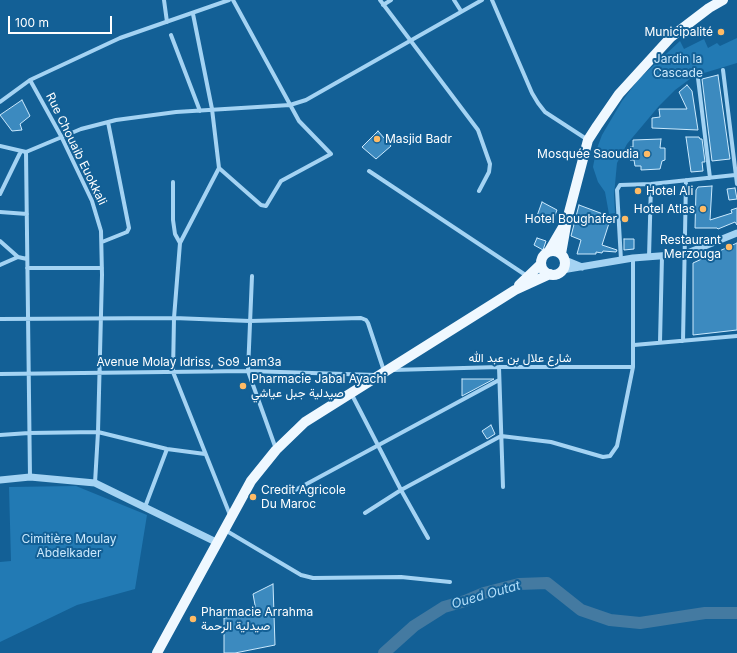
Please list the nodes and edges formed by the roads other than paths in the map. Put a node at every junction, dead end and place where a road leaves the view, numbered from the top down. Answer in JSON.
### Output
{"nodes":[{"id":1,"x":164,"y":0,"type":"edge"},
{"id":2,"x":229,"y":0,"type":"edge"},
{"id":3,"x":233,"y":0,"type":"edge"},
{"id":4,"x":380,"y":0,"type":"edge"},
{"id":5,"x":391,"y":0,"type":"edge"},
{"id":6,"x":454,"y":0,"type":"edge"},
{"id":7,"x":482,"y":0,"type":"edge"},
{"id":8,"x":492,"y":0,"type":"edge"},
{"id":9,"x":724,"y":0,"type":"edge"},
{"id":10,"x":383,"y":5,"type":"junction"},
{"id":11,"x":460,"y":11,"type":"junction"},
{"id":12,"x":193,"y":14,"type":"junction"},
{"id":13,"x":167,"y":22,"type":"junction"},
{"id":14,"x":171,"y":35,"type":"dead end"},
{"id":15,"x":410,"y":40,"type":"junction"},
{"id":16,"x":723,"y":70,"type":"dead end"},
{"id":17,"x":698,"y":78,"type":"dead end"},
{"id":18,"x":30,"y":80,"type":"junction"},
{"id":19,"x":0,"y":102,"type":"edge"},
{"id":20,"x":290,"y":105,"type":"junction"},
{"id":21,"x":212,"y":110,"type":"junction"},
{"id":22,"x":200,"y":111,"type":"junction"},
{"id":23,"x":108,"y":122,"type":"junction"},
{"id":24,"x":61,"y":136,"type":"junction"},
{"id":25,"x":588,"y":140,"type":"junction"},
{"id":26,"x":0,"y":146,"type":"edge"},
{"id":27,"x":24,"y":152,"type":"junction"},
{"id":28,"x":219,"y":168,"type":"junction"},
{"id":29,"x":369,"y":171,"type":"dead end"},
{"id":30,"x":735,"y":175,"type":"junction"},
{"id":31,"x":710,"y":178,"type":"junction"},
{"id":32,"x":686,"y":180,"type":"junction"},
{"id":33,"x":173,"y":182,"type":"dead end"},
{"id":34,"x":651,"y":184,"type":"junction"},
{"id":35,"x":737,"y":184,"type":"edge"},
{"id":36,"x":0,"y":191,"type":"edge"},
{"id":37,"x":479,"y":191,"type":"dead end"},
{"id":38,"x":0,"y":212,"type":"edge"},
{"id":39,"x":27,"y":214,"type":"junction"},
{"id":40,"x":566,"y":220,"type":"junction"},
{"id":41,"x":737,"y":233,"type":"edge"},
{"id":42,"x":0,"y":241,"type":"edge"},
{"id":43,"x":102,"y":242,"type":"junction"},
{"id":44,"x":180,"y":243,"type":"junction"},
{"id":45,"x":550,"y":251,"type":"junction"},
{"id":46,"x":685,"y":254,"type":"junction"},
{"id":47,"x":662,"y":256,"type":"junction"},
{"id":48,"x":18,"y":257,"type":"junction"},
{"id":49,"x":563,"y":257,"type":"junction"},
{"id":50,"x":649,"y":257,"type":"junction"},
{"id":51,"x":633,"y":258,"type":"junction"},
{"id":52,"x":27,"y":260,"type":"junction"},
{"id":53,"x":621,"y":260,"type":"junction"},
{"id":54,"x":541,"y":264,"type":"junction"},
{"id":55,"x":0,"y":265,"type":"edge"},
{"id":56,"x":582,"y":267,"type":"junction"},
{"id":57,"x":27,"y":268,"type":"junction"},
{"id":58,"x":102,"y":268,"type":"junction"},
{"id":59,"x":562,"y":270,"type":"junction"},
{"id":60,"x":550,"y":274,"type":"junction"},
{"id":61,"x":252,"y":276,"type":"dead end"},
{"id":62,"x":528,"y":276,"type":"junction"},
{"id":63,"x":515,"y":290,"type":"junction"},
{"id":64,"x":100,"y":318,"type":"junction"},
{"id":65,"x":174,"y":318,"type":"junction"},
{"id":66,"x":0,"y":319,"type":"edge"},
{"id":67,"x":28,"y":319,"type":"junction"},
{"id":68,"x":250,"y":320,"type":"junction"},
{"id":69,"x":737,"y":336,"type":"edge"},
{"id":70,"x":683,"y":341,"type":"junction"},
{"id":71,"x":660,"y":342,"type":"junction"},
{"id":72,"x":634,"y":345,"type":"junction"},
{"id":73,"x":498,"y":367,"type":"junction"},
{"id":74,"x":633,"y":367,"type":"junction"},
{"id":75,"x":100,"y":371,"type":"junction"},
{"id":76,"x":248,"y":371,"type":"junction"},
{"id":77,"x":173,"y":372,"type":"junction"},
{"id":78,"x":29,"y":373,"type":"junction"},
{"id":79,"x":381,"y":373,"type":"junction"},
{"id":80,"x":0,"y":374,"type":"edge"},
{"id":81,"x":499,"y":380,"type":"junction"},
{"id":82,"x":351,"y":392,"type":"junction"},
{"id":83,"x":98,"y":432,"type":"junction"},
{"id":84,"x":29,"y":433,"type":"junction"},
{"id":85,"x":0,"y":435,"type":"edge"},
{"id":86,"x":501,"y":436,"type":"junction"},
{"id":87,"x":378,"y":444,"type":"junction"},
{"id":88,"x":167,"y":449,"type":"junction"},
{"id":89,"x":276,"y":450,"type":"junction"},
{"id":90,"x":205,"y":454,"type":"junction"},
{"id":91,"x":30,"y":477,"type":"junction"},
{"id":92,"x":0,"y":480,"type":"edge"},
{"id":93,"x":94,"y":483,"type":"junction"},
{"id":94,"x":503,"y":486,"type":"dead end"},
{"id":95,"x":401,"y":490,"type":"junction"},
{"id":96,"x":288,"y":494,"type":"dead end"},
{"id":97,"x":145,"y":507,"type":"junction"},
{"id":98,"x":365,"y":513,"type":"dead end"},
{"id":99,"x":231,"y":517,"type":"junction"},
{"id":100,"x":225,"y":530,"type":"junction"},
{"id":101,"x":428,"y":538,"type":"dead end"},
{"id":102,"x":218,"y":543,"type":"junction"},
{"id":103,"x":450,"y":582,"type":"dead end"},
{"id":104,"x":157,"y":653,"type":"edge"}],
"edges":[{"from":1,"to":13,"type":"street"},
{"from":2,"to":12,"type":"street"},
{"from":3,"to":20,"type":"street"},
{"from":4,"to":10,"type":"street"},
{"from":5,"to":10,"type":"street"},
{"from":6,"to":11,"type":"street"},
{"from":7,"to":11,"type":"street"},
{"from":8,"to":25,"type":"street"},
{"from":9,"to":25,"type":"main road"},
{"from":10,"to":15,"type":"street"},
{"from":11,"to":15,"type":"street"},
{"from":12,"to":13,"type":"street"},
{"from":12,"to":21,"type":"street"},
{"from":13,"to":18,"type":"street"},
{"from":14,"to":22,"type":"street"},
{"from":15,"to":20,"type":"street"},
{"from":15,"to":37,"type":"street"},
{"from":16,"to":30,"type":"street"},
{"from":17,"to":31,"type":"street"},
{"from":18,"to":19,"type":"street"},
{"from":18,"to":24,"type":"street","name":"Rue Chouaib Euokkali"},
{"from":20,"to":21,"type":"street"},
{"from":20,"to":28,"type":"street"},
{"from":21,"to":22,"type":"street"},
{"from":21,"to":28,"type":"street"},
{"from":22,"to":23,"type":"street"},
{"from":23,"to":24,"type":"street"},
{"from":23,"to":43,"type":"street"},
{"from":24,"to":27,"type":"street"},
{"from":24,"to":43,"type":"street","name":"Rue Chouaib Euokkali"},
{"from":25,"to":40,"type":"main road"},
{"from":26,"to":27,"type":"street"},
{"from":27,"to":36,"type":"street"},
{"from":27,"to":39,"type":"street"},
{"from":28,"to":44,"type":"street"},
{"from":29,"to":62,"type":"street"},
{"from":30,"to":31,"type":"street"},
{"from":30,"to":35,"type":"street"},
{"from":31,"to":32,"type":"street"},
{"from":32,"to":34,"type":"street"},
{"from":32,"to":46,"type":"street"},
{"from":33,"to":44,"type":"street"},
{"from":34,"to":50,"type":"street"},
{"from":34,"to":53,"type":"street"},
{"from":38,"to":39,"type":"street"},
{"from":39,"to":52,"type":"street"},
{"from":40,"to":45,"type":"main road"},
{"from":40,"to":49,"type":"main road"},
{"from":41,"to":46,"type":"street"},
{"from":42,"to":48,"type":"street"},
{"from":43,"to":58,"type":"street","name":"Rue Chouaib Euokkali"},
{"from":44,"to":65,"type":"street"},
{"from":45,"to":49,"type":"main road"},
{"from":45,"to":54,"type":"main road"},
{"from":46,"to":47,"type":"street"},
{"from":46,"to":70,"type":"street"},
{"from":47,"to":50,"type":"street"},
{"from":47,"to":71,"type":"street"},
{"from":48,"to":52,"type":"street"},
{"from":48,"to":55,"type":"street"},
{"from":49,"to":56,"type":"street"},
{"from":49,"to":59,"type":"main road"},
{"from":50,"to":51,"type":"street"},
{"from":51,"to":53,"type":"street"},
{"from":51,"to":72,"type":"street"},
{"from":52,"to":57,"type":"street"},
{"from":53,"to":56,"type":"street"},
{"from":54,"to":60,"type":"main road"},
{"from":54,"to":62,"type":"main road"},
{"from":56,"to":59,"type":"street"},
{"from":57,"to":58,"type":"street"},
{"from":57,"to":67,"type":"street"},
{"from":58,"to":64,"type":"street","name":"Rue Chouaib Euokkali"},
{"from":59,"to":60,"type":"main road"},
{"from":60,"to":63,"type":"main road"},
{"from":61,"to":68,"type":"street"},
{"from":62,"to":63,"type":"main road"},
{"from":63,"to":79,"type":"main road"},
{"from":64,"to":65,"type":"street"},
{"from":64,"to":67,"type":"street"},
{"from":64,"to":75,"type":"street","name":"Rue Chouaib Euokkali"},
{"from":65,"to":68,"type":"street"},
{"from":65,"to":77,"type":"street"},
{"from":66,"to":67,"type":"street"},
{"from":67,"to":78,"type":"street"},
{"from":68,"to":76,"type":"street"},
{"from":68,"to":79,"type":"street"},
{"from":69,"to":70,"type":"street"},
{"from":70,"to":71,"type":"street"},
{"from":71,"to":72,"type":"street"},
{"from":72,"to":74,"type":"street"},
{"from":73,"to":74,"type":"street","name":"شارع علال بن عبد الله"},
{"from":73,"to":79,"type":"street","name":"شارع علال بن عبد الله"},
{"from":73,"to":81,"type":"street"},
{"from":74,"to":86,"type":"street"},
{"from":75,"to":77,"type":"street","name":"Avenue Molay Idriss, So9 Jam3a"},
{"from":75,"to":78,"type":"street","name":"Avenue Molay Idriss, So9 Jam3a"},
{"from":75,"to":83,"type":"street","name":"Rue Chouaib Euokkali"},
{"from":76,"to":77,"type":"street","name":"Avenue Molay Idriss, So9 Jam3a"},
{"from":76,"to":79,"type":"street","name":"Avenue Molay Idriss, So9 Jam3a"},
{"from":76,"to":89,"type":"street"},
{"from":77,"to":90,"type":"street"},
{"from":78,"to":80,"type":"street","name":"Avenue Molay Idriss, So9 Jam3a"},
{"from":78,"to":84,"type":"street"},
{"from":79,"to":82,"type":"main road"},
{"from":81,"to":86,"type":"street"},
{"from":81,"to":87,"type":"street"},
{"from":82,"to":87,"type":"street"},
{"from":82,"to":89,"type":"main road"},
{"from":83,"to":84,"type":"street"},
{"from":83,"to":88,"type":"street"},
{"from":83,"to":93,"type":"street","name":"Rue Chouaib Euokkali"},
{"from":84,"to":85,"type":"street"},
{"from":84,"to":91,"type":"street"},
{"from":86,"to":94,"type":"street"},
{"from":86,"to":95,"type":"street"},
{"from":87,"to":95,"type":"street"},
{"from":87,"to":96,"type":"street"},
{"from":88,"to":90,"type":"street"},
{"from":88,"to":97,"type":"street"},
{"from":89,"to":99,"type":"main road"},
{"from":90,"to":99,"type":"street"},
{"from":91,"to":92,"type":"street"},
{"from":91,"to":93,"type":"street"},
{"from":93,"to":97,"type":"street"},
{"from":95,"to":98,"type":"street"},
{"from":95,"to":101,"type":"street"},
{"from":97,"to":102,"type":"street"},
{"from":99,"to":100,"type":"main road"},
{"from":100,"to":102,"type":"main road"},
{"from":100,"to":103,"type":"street"},
{"from":102,"to":104,"type":"main road"}]}
